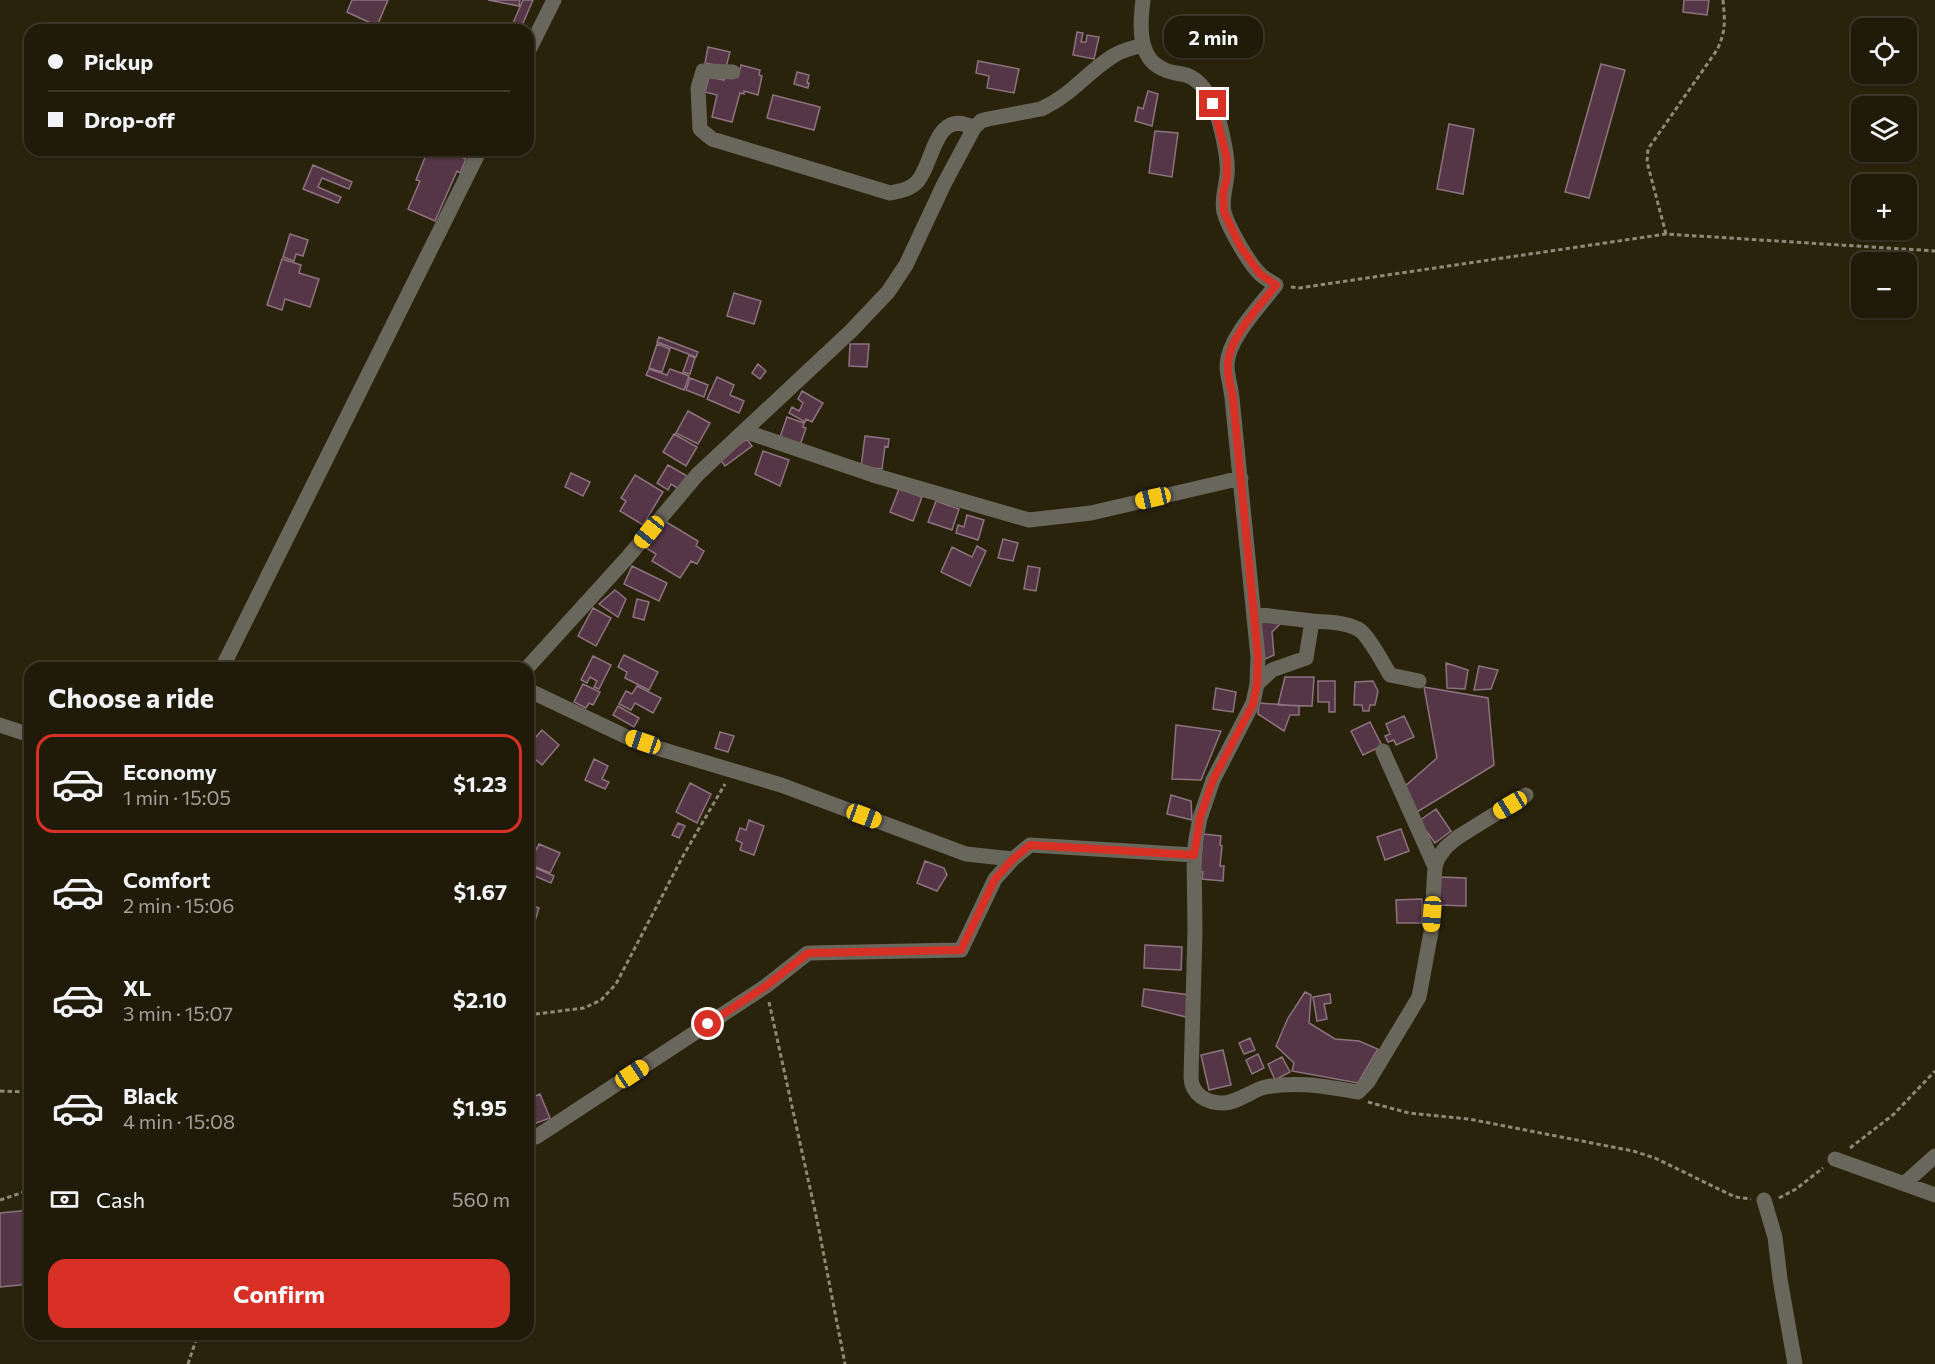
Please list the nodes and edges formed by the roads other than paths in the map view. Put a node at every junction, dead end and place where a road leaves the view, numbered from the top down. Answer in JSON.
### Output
{"nodes":[{"id":1,"x":554,"y":0,"type":"edge"},
{"id":2,"x":1143,"y":0,"type":"edge"},
{"id":3,"x":534,"y":40,"type":"edge"},
{"id":4,"x":1143,"y":45,"type":"junction"},
{"id":5,"x":733,"y":72,"type":"dead end"},
{"id":6,"x":974,"y":128,"type":"junction"},
{"id":7,"x":477,"y":156,"type":"edge"},
{"id":8,"x":744,"y":431,"type":"junction"},
{"id":9,"x":1241,"y":478,"type":"junction"},
{"id":10,"x":1254,"y":614,"type":"junction"},
{"id":11,"x":1312,"y":621,"type":"junction"},
{"id":12,"x":225,"y":662,"type":"edge"},
{"id":13,"x":532,"y":662,"type":"edge"},
{"id":14,"x":1419,"y":681,"type":"dead end"},
{"id":15,"x":1257,"y":684,"type":"junction"},
{"id":16,"x":534,"y":693,"type":"edge"},
{"id":17,"x":0,"y":725,"type":"edge"},
{"id":18,"x":24,"y":733,"type":"edge"},
{"id":19,"x":1383,"y":751,"type":"dead end"},
{"id":20,"x":1526,"y":795,"type":"dead end"},
{"id":21,"x":1194,"y":855,"type":"junction"},
{"id":22,"x":1013,"y":859,"type":"junction"},
{"id":23,"x":1436,"y":867,"type":"junction"},
{"id":24,"x":534,"y":1138,"type":"edge"},
{"id":25,"x":1935,"y":1156,"type":"edge"},
{"id":26,"x":1835,"y":1159,"type":"road end"},
{"id":27,"x":1905,"y":1183,"type":"junction"},
{"id":28,"x":1935,"y":1194,"type":"edge"},
{"id":29,"x":1764,"y":1200,"type":"road end"},
{"id":30,"x":1795,"y":1364,"type":"edge"}],
"edges":[{"from":1,"to":3,"type":"street"},
{"from":2,"to":4,"type":"street"},
{"from":4,"to":6,"type":"street"},
{"from":4,"to":9,"type":"street"},
{"from":5,"to":6,"type":"street"},
{"from":6,"to":8,"type":"street"},
{"from":7,"to":12,"type":"street"},
{"from":8,"to":9,"type":"street"},
{"from":8,"to":13,"type":"street"},
{"from":9,"to":10,"type":"street"},
{"from":10,"to":11,"type":"street"},
{"from":10,"to":15,"type":"street"},
{"from":11,"to":14,"type":"street"},
{"from":11,"to":15,"type":"street"},
{"from":15,"to":21,"type":"street"},
{"from":16,"to":22,"type":"street"},
{"from":17,"to":18,"type":"street"},
{"from":19,"to":23,"type":"street"},
{"from":20,"to":23,"type":"street"},
{"from":21,"to":22,"type":"street"},
{"from":21,"to":23,"type":"street"},
{"from":22,"to":24,"type":"street"},
{"from":25,"to":27,"type":"street"},
{"from":26,"to":27,"type":"street"},
{"from":27,"to":28,"type":"street"},
{"from":29,"to":30,"type":"street"}]}
